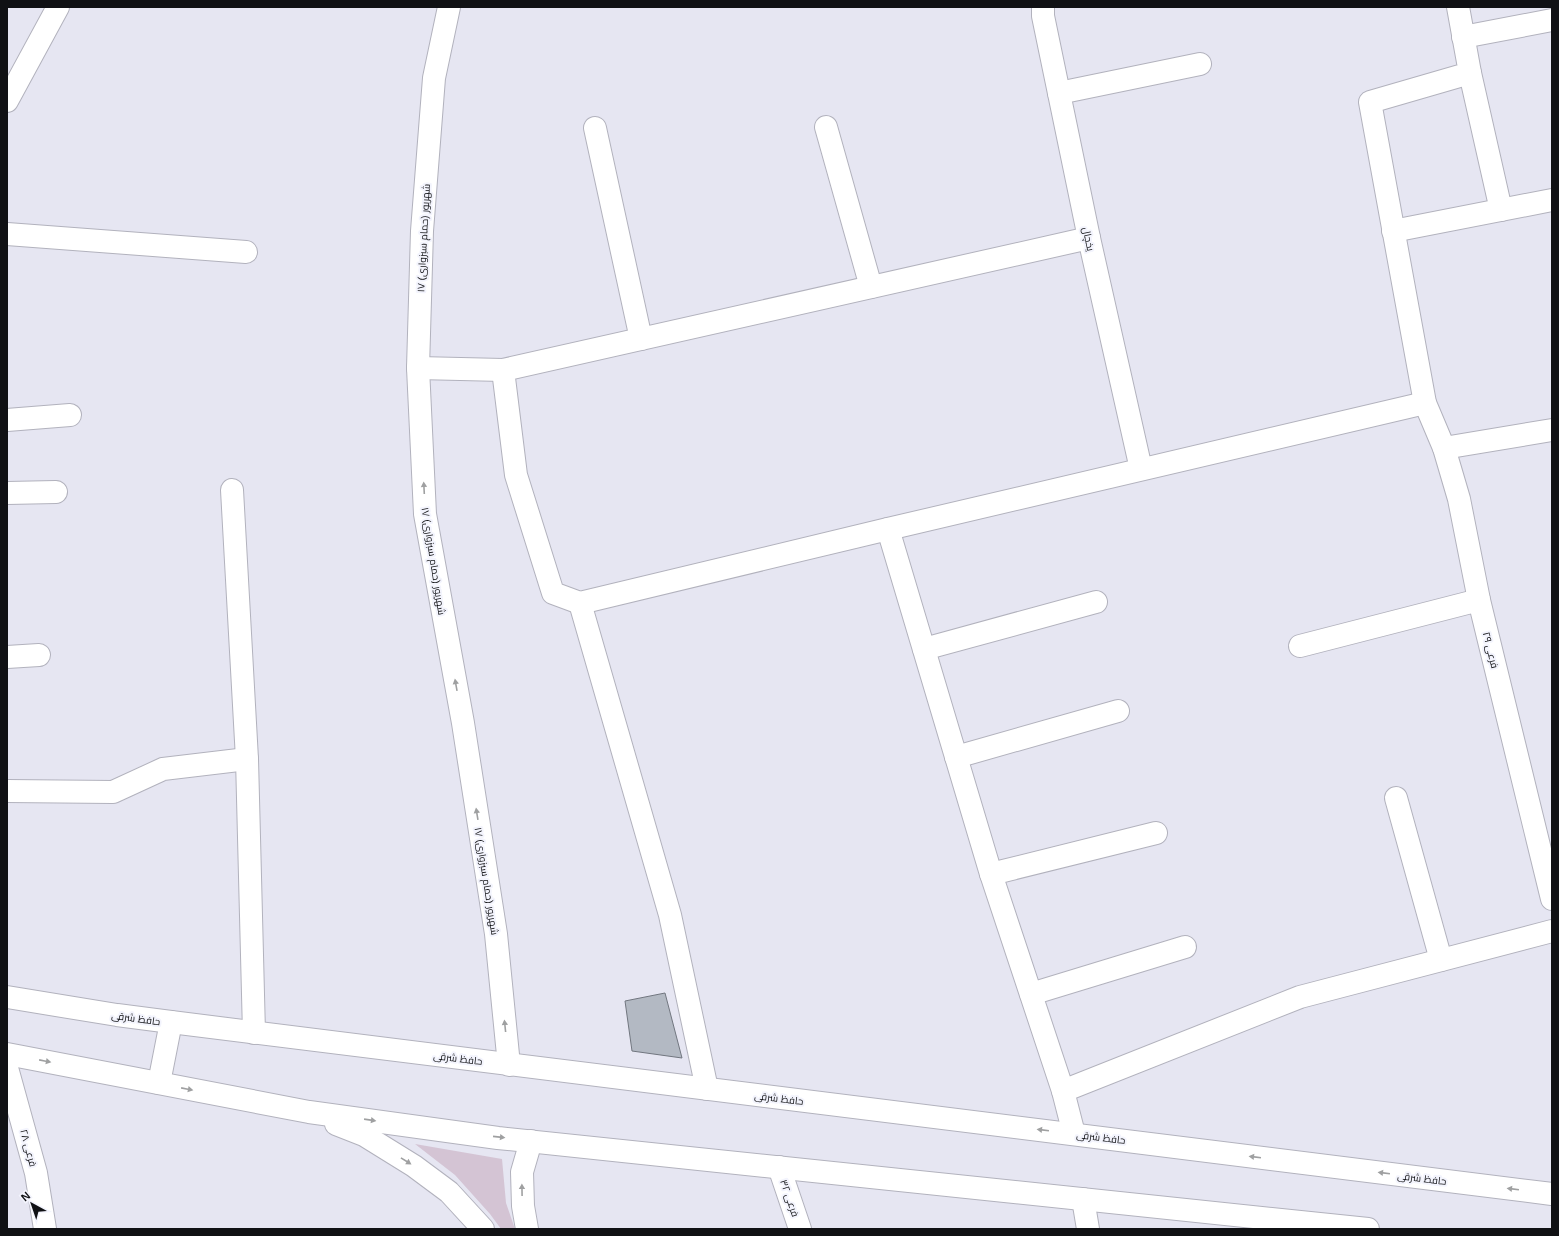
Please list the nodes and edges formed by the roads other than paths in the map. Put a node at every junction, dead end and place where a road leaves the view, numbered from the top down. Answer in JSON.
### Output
{"nodes":[{"id":1,"x":58,"y":7,"type":"edge"},
{"id":2,"x":449,"y":7,"type":"edge"},
{"id":3,"x":1043,"y":7,"type":"edge"},
{"id":4,"x":1458,"y":7,"type":"edge"},
{"id":5,"x":1552,"y":20,"type":"edge"},
{"id":6,"x":1463,"y":37,"type":"junction"},
{"id":7,"x":1200,"y":64,"type":"dead end"},
{"id":8,"x":1470,"y":73,"type":"junction"},
{"id":9,"x":1059,"y":93,"type":"junction"},
{"id":10,"x":7,"y":101,"type":"edge"},
{"id":11,"x":826,"y":127,"type":"dead end"},
{"id":12,"x":595,"y":128,"type":"dead end"},
{"id":13,"x":1552,"y":200,"type":"edge"},
{"id":14,"x":1501,"y":210,"type":"junction"},
{"id":15,"x":1393,"y":231,"type":"junction"},
{"id":16,"x":7,"y":234,"type":"edge"},
{"id":17,"x":1089,"y":238,"type":"junction"},
{"id":18,"x":246,"y":252,"type":"dead end"},
{"id":19,"x":870,"y":287,"type":"junction"},
{"id":20,"x":641,"y":339,"type":"junction"},
{"id":21,"x":418,"y":368,"type":"junction"},
{"id":22,"x":503,"y":370,"type":"junction"},
{"id":23,"x":1425,"y":403,"type":"junction"},
{"id":24,"x":70,"y":415,"type":"dead end"},
{"id":25,"x":7,"y":420,"type":"edge"},
{"id":26,"x":1552,"y":430,"type":"edge"},
{"id":27,"x":1444,"y":448,"type":"junction"},
{"id":28,"x":1142,"y":469,"type":"junction"},
{"id":29,"x":232,"y":490,"type":"dead end"},
{"id":30,"x":56,"y":492,"type":"dead end"},
{"id":31,"x":7,"y":493,"type":"edge"},
{"id":32,"x":888,"y":528,"type":"junction"},
{"id":33,"x":1479,"y":600,"type":"junction"},
{"id":34,"x":1096,"y":602,"type":"dead end"},
{"id":35,"x":580,"y":603,"type":"junction"},
{"id":36,"x":1300,"y":646,"type":"dead end"},
{"id":37,"x":924,"y":649,"type":"junction"},
{"id":38,"x":39,"y":655,"type":"dead end"},
{"id":39,"x":7,"y":657,"type":"edge"},
{"id":40,"x":1118,"y":711,"type":"dead end"},
{"id":41,"x":956,"y":756,"type":"junction"},
{"id":42,"x":247,"y":760,"type":"junction"},
{"id":43,"x":7,"y":791,"type":"edge"},
{"id":44,"x":1396,"y":798,"type":"dead end"},
{"id":45,"x":1156,"y":833,"type":"dead end"},
{"id":46,"x":991,"y":874,"type":"junction"},
{"id":47,"x":1552,"y":896,"type":"edge"},
{"id":48,"x":1552,"y":931,"type":"edge"},
{"id":49,"x":1185,"y":946,"type":"dead end"},
{"id":50,"x":1441,"y":960,"type":"junction"},
{"id":51,"x":1031,"y":994,"type":"junction"},
{"id":52,"x":7,"y":998,"type":"edge"},
{"id":53,"x":171,"y":1022,"type":"junction"},
{"id":54,"x":254,"y":1033,"type":"junction"},
{"id":55,"x":7,"y":1054,"type":"edge"},
{"id":56,"x":509,"y":1065,"type":"junction"},
{"id":57,"x":7,"y":1068,"type":"edge"},
{"id":58,"x":159,"y":1083,"type":"junction"},
{"id":59,"x":707,"y":1089,"type":"junction"},
{"id":60,"x":1063,"y":1091,"type":"junction"},
{"id":61,"x":309,"y":1112,"type":"junction"},
{"id":62,"x":1074,"y":1134,"type":"junction"},
{"id":63,"x":531,"y":1141,"type":"junction"},
{"id":64,"x":779,"y":1167,"type":"junction"},
{"id":65,"x":1552,"y":1194,"type":"edge"},
{"id":66,"x":1083,"y":1199,"type":"junction"},
{"id":67,"x":45,"y":1229,"type":"edge"},
{"id":68,"x":483,"y":1229,"type":"edge"},
{"id":69,"x":527,"y":1229,"type":"edge"},
{"id":70,"x":800,"y":1229,"type":"edge"},
{"id":71,"x":1088,"y":1229,"type":"edge"},
{"id":72,"x":1363,"y":1229,"type":"edge"}],
"edges":[{"from":1,"to":10,"type":"street"},
{"from":2,"to":21,"type":"street","name":"۱۷ شهریور (حمام سبزواری)"},
{"from":3,"to":9,"type":"street","name":"یخچال"},
{"from":4,"to":6,"type":"street"},
{"from":5,"to":6,"type":"street"},
{"from":6,"to":8,"type":"street"},
{"from":7,"to":9,"type":"street"},
{"from":8,"to":14,"type":"street"},
{"from":8,"to":15,"type":"street","name":"فرعی ۲۹"},
{"from":9,"to":17,"type":"street","name":"یخچال"},
{"from":11,"to":19,"type":"street"},
{"from":12,"to":20,"type":"street"},
{"from":13,"to":14,"type":"street"},
{"from":14,"to":15,"type":"street"},
{"from":15,"to":23,"type":"street","name":"فرعی ۲۹"},
{"from":16,"to":18,"type":"street"},
{"from":17,"to":19,"type":"street"},
{"from":17,"to":28,"type":"street","name":"یخچال"},
{"from":19,"to":20,"type":"street"},
{"from":20,"to":22,"type":"street"},
{"from":21,"to":22,"type":"street"},
{"from":56,"to":21,"type":"street","name":"۱۷ شهریور (حمام سبزواری)","one_way":true},
{"from":22,"to":35,"type":"street"},
{"from":23,"to":27,"type":"street","name":"فرعی ۲۹"},
{"from":23,"to":28,"type":"street"},
{"from":24,"to":25,"type":"street"},
{"from":26,"to":27,"type":"street"},
{"from":27,"to":33,"type":"street","name":"فرعی ۲۹"},
{"from":28,"to":32,"type":"street"},
{"from":29,"to":42,"type":"street"},
{"from":30,"to":31,"type":"street"},
{"from":32,"to":35,"type":"street"},
{"from":32,"to":37,"type":"street"},
{"from":33,"to":36,"type":"street"},
{"from":33,"to":47,"type":"street","name":"فرعی ۲۹"},
{"from":34,"to":37,"type":"street"},
{"from":35,"to":59,"type":"street"},
{"from":37,"to":41,"type":"street"},
{"from":38,"to":39,"type":"street"},
{"from":40,"to":41,"type":"street"},
{"from":41,"to":46,"type":"street"},
{"from":42,"to":43,"type":"street"},
{"from":42,"to":54,"type":"street"},
{"from":44,"to":50,"type":"street"},
{"from":45,"to":46,"type":"street"},
{"from":46,"to":51,"type":"street"},
{"from":48,"to":50,"type":"street"},
{"from":49,"to":51,"type":"street"},
{"from":50,"to":60,"type":"street"},
{"from":51,"to":60,"type":"street"},
{"from":52,"to":53,"type":"street","name":"حافظ شرقی"},
{"from":53,"to":54,"type":"street","name":"حافظ شرقی"},
{"from":53,"to":58,"type":"street"},
{"from":54,"to":56,"type":"street","name":"حافظ شرقی"},
{"from":55,"to":58,"type":"street","one_way":true},
{"from":56,"to":59,"type":"street","name":"حافظ شرقی"},
{"from":57,"to":67,"type":"street","name":"فرعی ۲۸"},
{"from":58,"to":61,"type":"street","one_way":true},
{"from":62,"to":59,"type":"street","name":"حافظ شرقی","one_way":true},
{"from":60,"to":62,"type":"street"},
{"from":61,"to":63,"type":"street","one_way":true},
{"from":61,"to":68,"type":"street","one_way":true},
{"from":65,"to":62,"type":"street","name":"حافظ شرقی","one_way":true},
{"from":63,"to":64,"type":"street"},
{"from":69,"to":63,"type":"street","one_way":true},
{"from":64,"to":66,"type":"street"},
{"from":64,"to":70,"type":"street","name":"فرعی ۳۲"},
{"from":66,"to":71,"type":"street"},
{"from":66,"to":72,"type":"street"}]}
